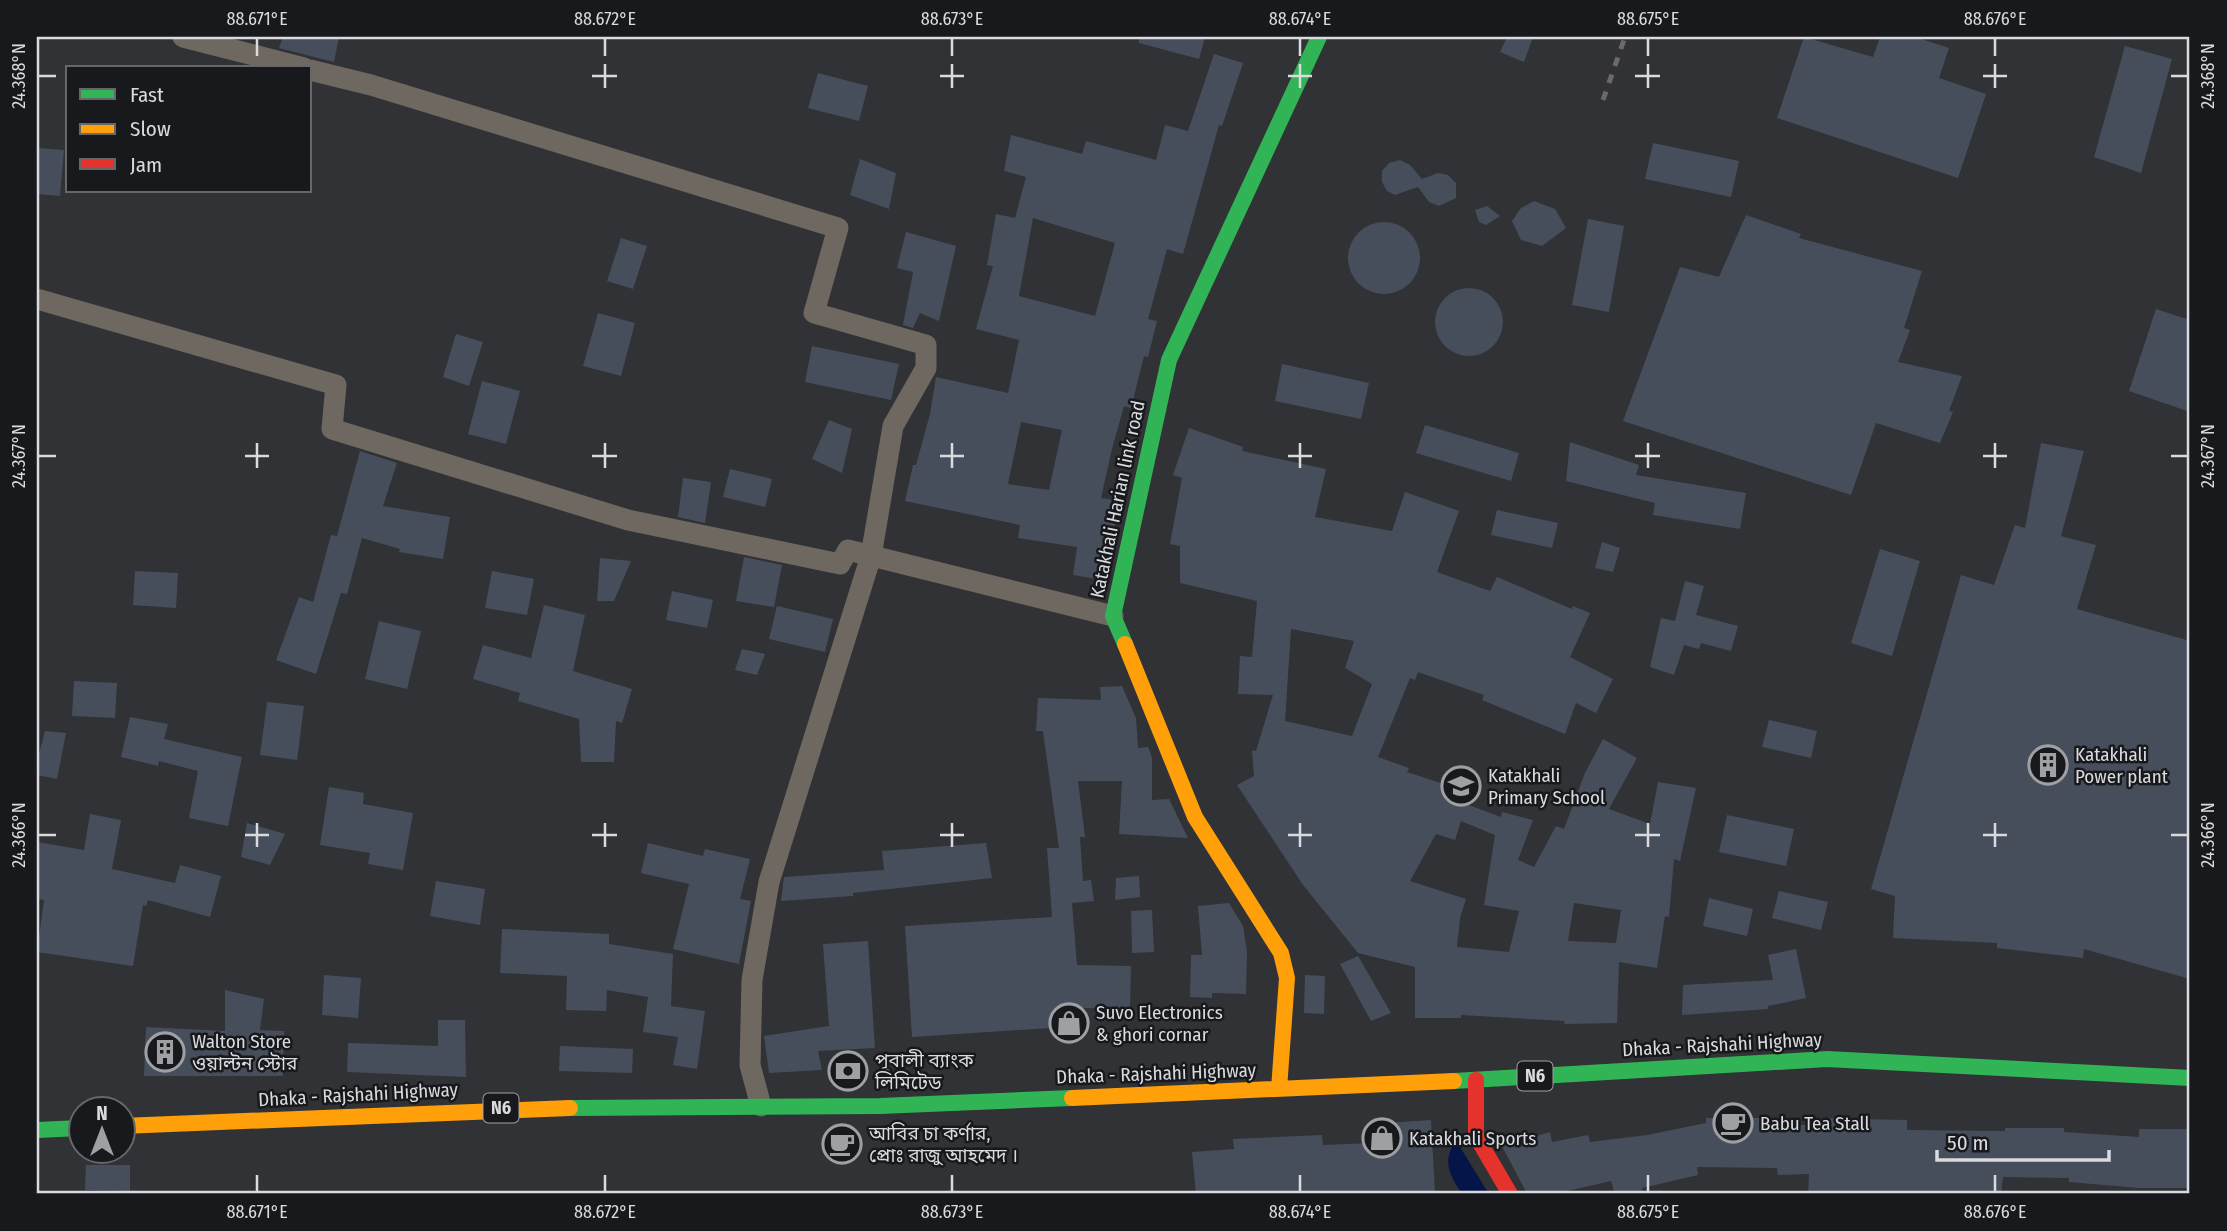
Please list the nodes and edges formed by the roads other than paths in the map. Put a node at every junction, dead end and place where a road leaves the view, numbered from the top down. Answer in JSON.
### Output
{"nodes":[{"id":1,"x":183,"y":37,"type":"edge"},
{"id":2,"x":1319,"y":37,"type":"edge"},
{"id":3,"x":296,"y":66,"type":"edge"},
{"id":4,"x":312,"y":70,"type":"edge"},
{"id":5,"x":37,"y":299,"type":"edge"},
{"id":6,"x":870,"y":556,"type":"junction"},
{"id":7,"x":1113,"y":616,"type":"junction"},
{"id":8,"x":2190,"y":1078,"type":"edge"},
{"id":9,"x":1476,"y":1080,"type":"junction"},
{"id":10,"x":1279,"y":1089,"type":"junction"},
{"id":11,"x":761,"y":1106,"type":"junction"},
{"id":12,"x":136,"y":1125,"type":"edge"},
{"id":13,"x":66,"y":1129,"type":"edge"},
{"id":14,"x":37,"y":1130,"type":"edge"},
{"id":15,"x":1510,"y":1194,"type":"edge"}],
"edges":[{"from":1,"to":3,"type":"street"},
{"from":2,"to":7,"type":"main road","name":"Katakhali Harian link road"},
{"from":4,"to":6,"type":"street"},
{"from":5,"to":6,"type":"street"},
{"from":6,"to":7,"type":"street"},
{"from":6,"to":11,"type":"street"},
{"from":7,"to":10,"type":"main road","name":"Katakhali Harian link road"},
{"from":8,"to":9,"type":"main road","name":"Dhaka - Rajshahi Highway","number":"N6"},
{"from":9,"to":10,"type":"main road","name":"Dhaka - Rajshahi Highway","number":"N6"},
{"from":9,"to":15,"type":"main road"},
{"from":10,"to":11,"type":"main road","name":"Dhaka - Rajshahi Highway","number":"N6"},
{"from":11,"to":12,"type":"main road","name":"Dhaka - Rajshahi Highway","number":"N6"},
{"from":13,"to":14,"type":"main road"}]}
